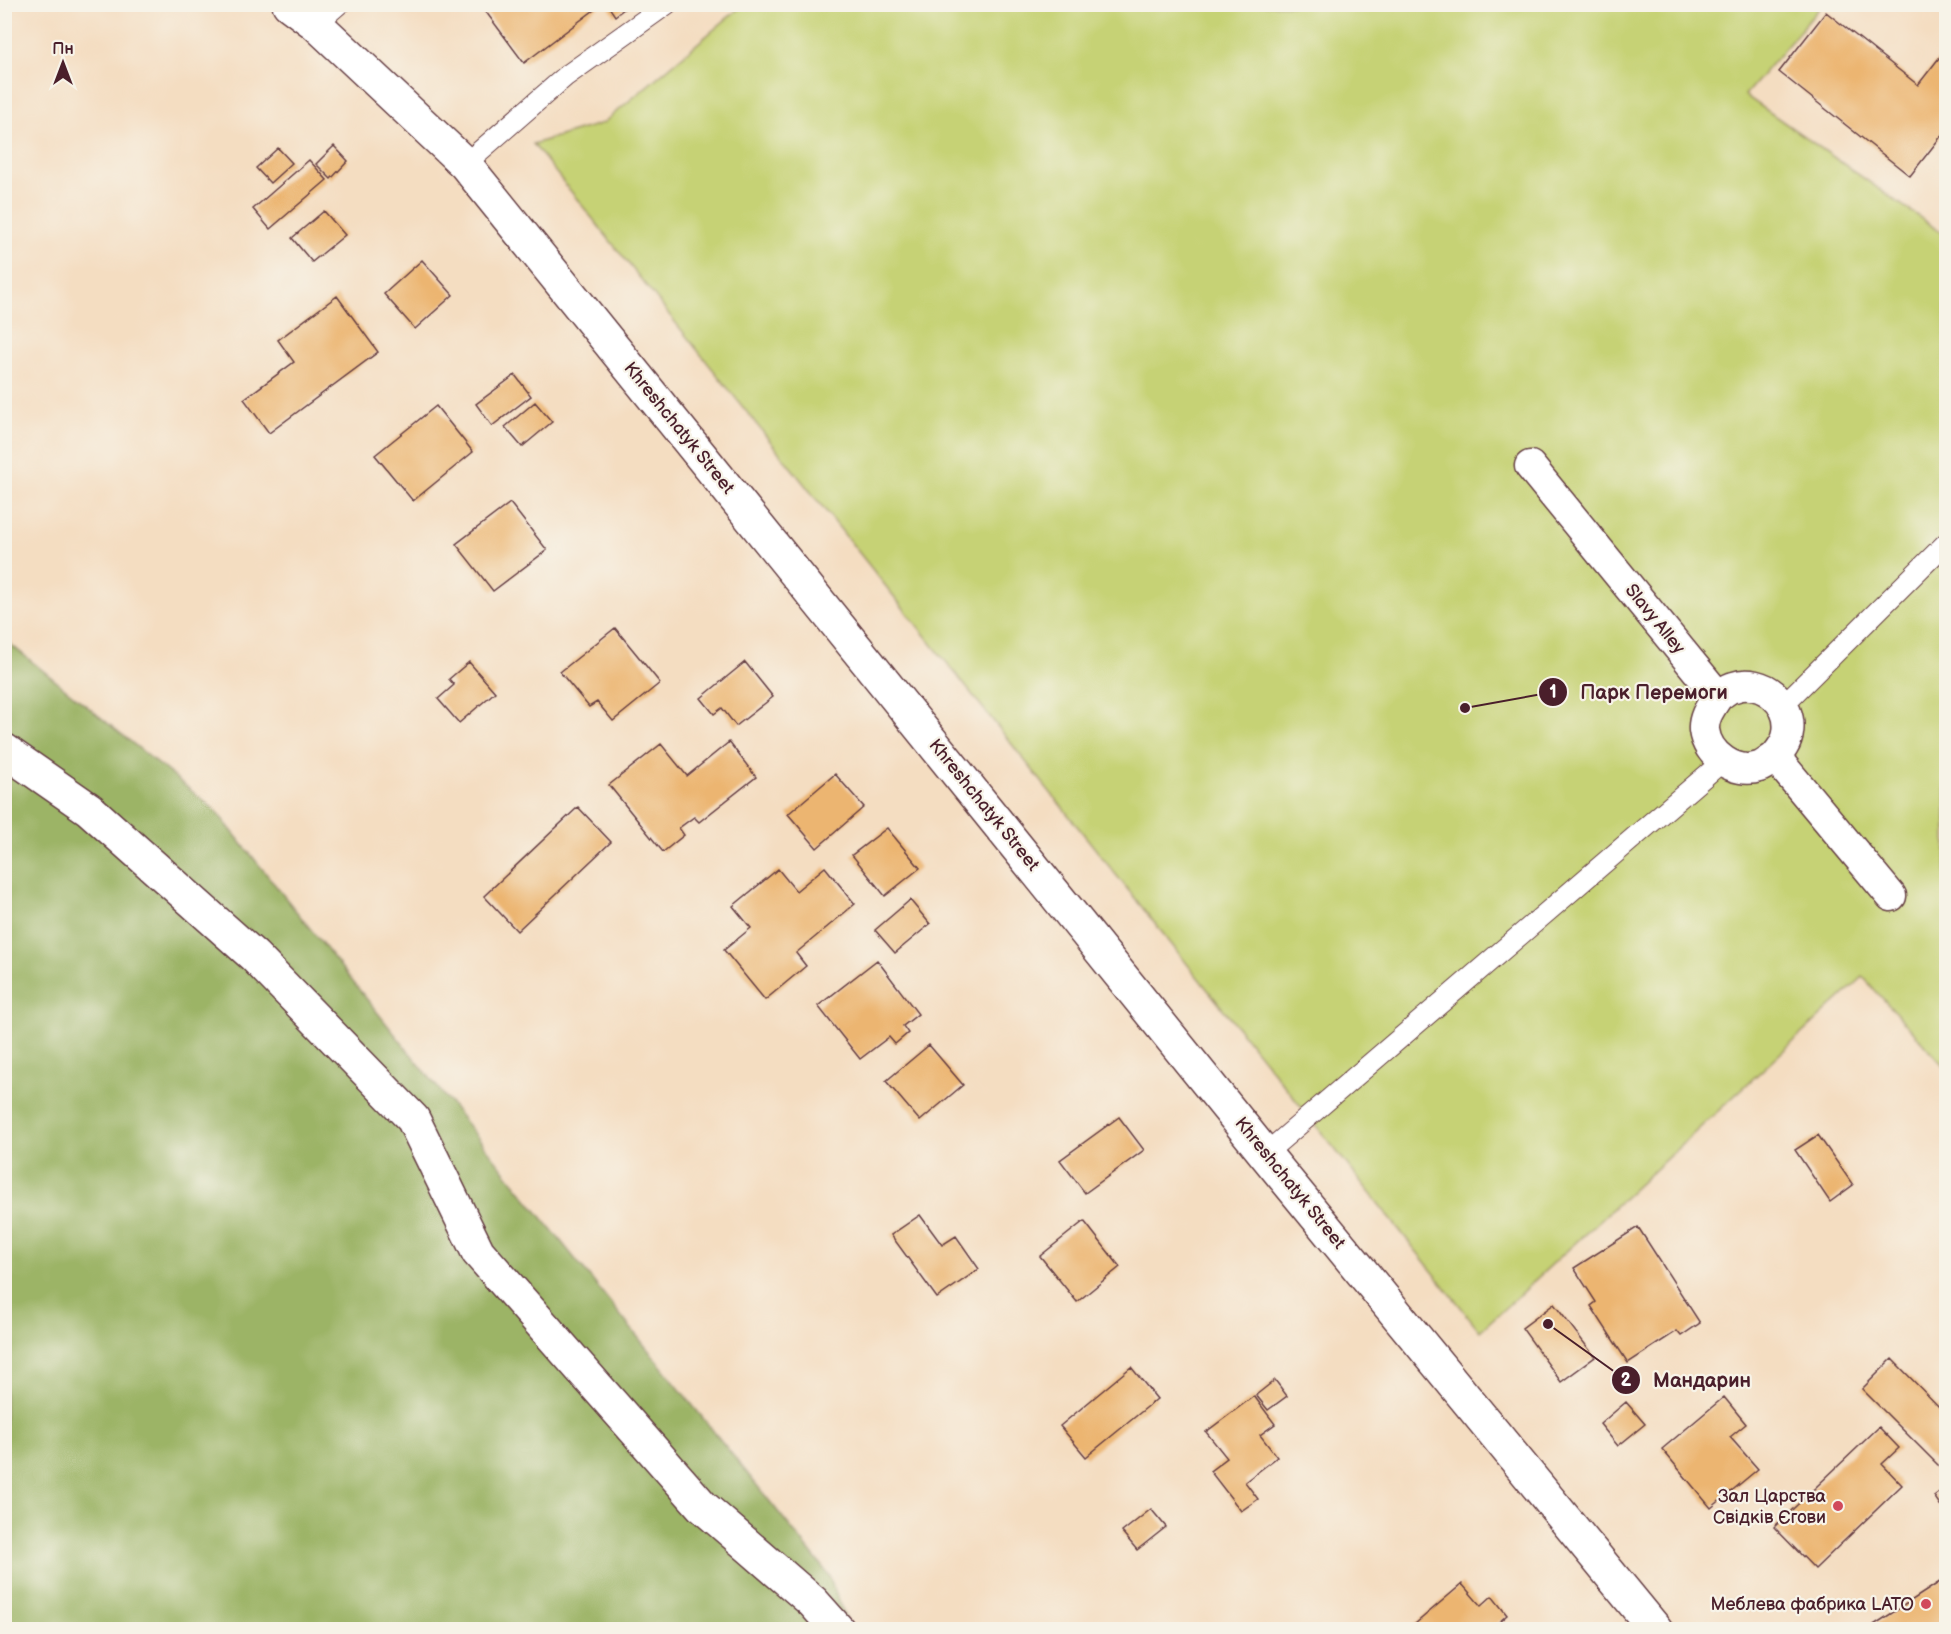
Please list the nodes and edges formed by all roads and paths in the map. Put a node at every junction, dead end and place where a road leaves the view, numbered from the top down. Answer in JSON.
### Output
{"nodes":[{"id":1,"x":289,"y":4,"type":"edge"},
{"id":2,"x":667,"y":4,"type":"edge"},
{"id":3,"x":327,"y":14,"type":"edge"},
{"id":4,"x":465,"y":164,"type":"junction"},
{"id":5,"x":1530,"y":466,"type":"dead end"},
{"id":6,"x":1947,"y":543,"type":"edge"},
{"id":7,"x":1718,"y":696,"type":"junction"},
{"id":8,"x":1783,"y":705,"type":"junction"},
{"id":9,"x":4,"y":750,"type":"edge"},
{"id":10,"x":1775,"y":757,"type":"junction"},
{"id":11,"x":1723,"y":761,"type":"junction"},
{"id":12,"x":1891,"y":896,"type":"dead end"},
{"id":13,"x":1265,"y":1154,"type":"junction"},
{"id":14,"x":838,"y":1629,"type":"edge"},
{"id":15,"x":1656,"y":1629,"type":"edge"}],
"edges":[{"from":1,"to":3,"type":"street","name":"Khreshchatyk Street"},
{"from":2,"to":4,"type":"lane"},
{"from":3,"to":4,"type":"street","name":"Khreshchatyk Street"},
{"from":4,"to":13,"type":"street","name":"Khreshchatyk Street"},
{"from":5,"to":7,"type":"street","name":"Slavy Alley"},
{"from":6,"to":8,"type":"lane"},
{"from":7,"to":8,"type":"street"},
{"from":7,"to":11,"type":"street"},
{"from":8,"to":10,"type":"street"},
{"from":9,"to":14,"type":"street"},
{"from":10,"to":11,"type":"street"},
{"from":10,"to":12,"type":"street"},
{"from":11,"to":13,"type":"lane"},
{"from":13,"to":15,"type":"street","name":"Khreshchatyk Street"}]}
